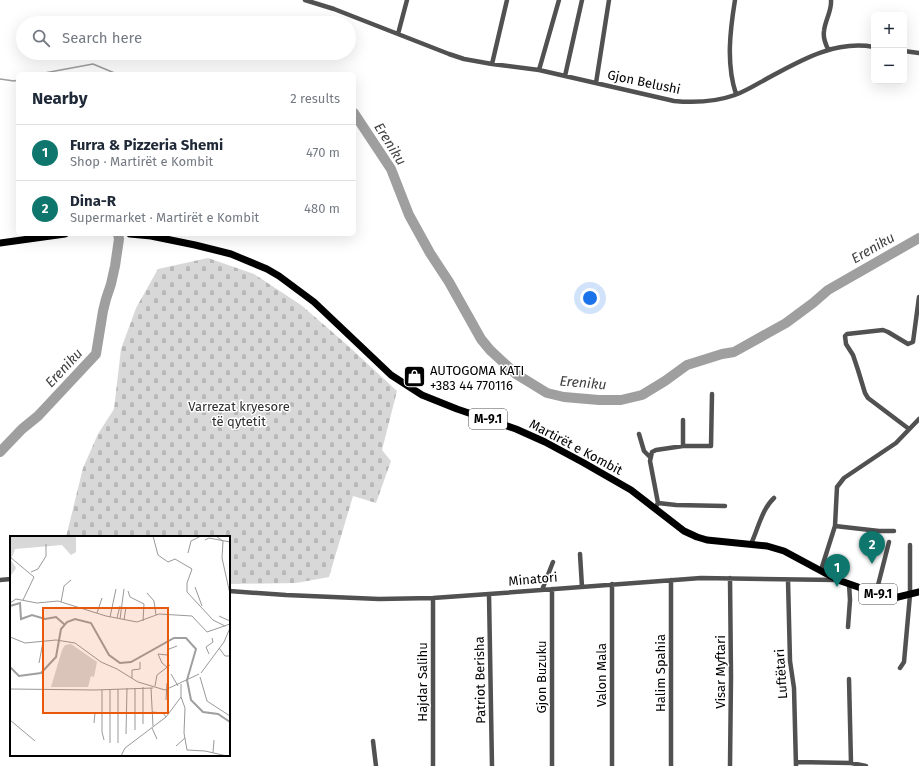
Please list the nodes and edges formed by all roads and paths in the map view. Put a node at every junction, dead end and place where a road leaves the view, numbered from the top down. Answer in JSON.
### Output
{"nodes":[{"id":1,"x":305,"y":0,"type":"edge"},
{"id":2,"x":407,"y":0,"type":"edge"},
{"id":3,"x":507,"y":0,"type":"edge"},
{"id":4,"x":559,"y":0,"type":"edge"},
{"id":5,"x":582,"y":0,"type":"edge"},
{"id":6,"x":609,"y":0,"type":"edge"},
{"id":7,"x":735,"y":0,"type":"edge"},
{"id":8,"x":831,"y":0,"type":"edge"},
{"id":9,"x":352,"y":16,"type":"edge"},
{"id":10,"x":356,"y":18,"type":"edge"},
{"id":11,"x":398,"y":34,"type":"junction"},
{"id":12,"x":871,"y":46,"type":"edge"},
{"id":13,"x":828,"y":49,"type":"junction"},
{"id":14,"x":907,"y":51,"type":"edge"},
{"id":15,"x":919,"y":52,"type":"edge"},
{"id":16,"x":492,"y":64,"type":"junction"},
{"id":17,"x":539,"y":70,"type":"junction"},
{"id":18,"x":565,"y":76,"type":"junction"},
{"id":19,"x":596,"y":83,"type":"junction"},
{"id":20,"x":736,"y":94,"type":"junction"},
{"id":21,"x":51,"y":236,"type":"edge"},
{"id":22,"x":151,"y":236,"type":"edge"},
{"id":23,"x":0,"y":243,"type":"edge"},
{"id":24,"x":919,"y":297,"type":"edge"},
{"id":25,"x":712,"y":394,"type":"dead end"},
{"id":26,"x":682,"y":420,"type":"dead end"},
{"id":27,"x":919,"y":420,"type":"edge"},
{"id":28,"x":909,"y":429,"type":"junction"},
{"id":29,"x":639,"y":434,"type":"dead end"},
{"id":30,"x":683,"y":446,"type":"junction"},
{"id":31,"x":650,"y":457,"type":"junction"},
{"id":32,"x":774,"y":498,"type":"dead end"},
{"id":33,"x":656,"y":506,"type":"junction"},
{"id":34,"x":725,"y":506,"type":"dead end"},
{"id":35,"x":835,"y":526,"type":"junction"},
{"id":36,"x":894,"y":531,"type":"dead end"},
{"id":37,"x":889,"y":542,"type":"dead end"},
{"id":38,"x":751,"y":544,"type":"junction"},
{"id":39,"x":910,"y":545,"type":"dead end"},
{"id":40,"x":580,"y":554,"type":"dead end"},
{"id":41,"x":553,"y":562,"type":"dead end"},
{"id":42,"x":821,"y":570,"type":"junction"},
{"id":43,"x":730,"y":578,"type":"junction"},
{"id":44,"x":10,"y":579,"type":"edge"},
{"id":45,"x":0,"y":580,"type":"edge"},
{"id":46,"x":671,"y":580,"type":"junction"},
{"id":47,"x":788,"y":580,"type":"junction"},
{"id":48,"x":838,"y":580,"type":"junction"},
{"id":49,"x":612,"y":584,"type":"junction"},
{"id":50,"x":849,"y":584,"type":"junction"},
{"id":51,"x":582,"y":587,"type":"junction"},
{"id":52,"x":552,"y":589,"type":"junction"},
{"id":53,"x":542,"y":590,"type":"junction"},
{"id":54,"x":230,"y":591,"type":"edge"},
{"id":55,"x":919,"y":592,"type":"edge"},
{"id":56,"x":876,"y":593,"type":"junction"},
{"id":57,"x":489,"y":594,"type":"junction"},
{"id":58,"x":910,"y":594,"type":"junction"},
{"id":59,"x":433,"y":598,"type":"junction"},
{"id":60,"x":848,"y":627,"type":"dead end"},
{"id":61,"x":900,"y":668,"type":"dead end"},
{"id":62,"x":850,"y":679,"type":"dead end"},
{"id":63,"x":374,"y":741,"type":"dead end"},
{"id":64,"x":851,"y":763,"type":"junction"},
{"id":65,"x":796,"y":764,"type":"edge"},
{"id":66,"x":376,"y":766,"type":"edge"},
{"id":67,"x":433,"y":766,"type":"edge"},
{"id":68,"x":492,"y":766,"type":"edge"},
{"id":69,"x":552,"y":766,"type":"edge"},
{"id":70,"x":612,"y":766,"type":"edge"},
{"id":71,"x":671,"y":766,"type":"edge"},
{"id":72,"x":730,"y":766,"type":"edge"},
{"id":73,"x":866,"y":766,"type":"edge"}],
"edges":[{"from":1,"to":9,"type":"street","name":"Gjon Belushi"},
{"from":2,"to":11,"type":"street"},
{"from":3,"to":16,"type":"street"},
{"from":4,"to":17,"type":"street"},
{"from":5,"to":18,"type":"street"},
{"from":6,"to":19,"type":"street"},
{"from":7,"to":20,"type":"street"},
{"from":8,"to":13,"type":"street"},
{"from":10,"to":11,"type":"street","name":"Gjon Belushi"},
{"from":11,"to":16,"type":"street","name":"Gjon Belushi"},
{"from":12,"to":13,"type":"street","name":"Gjon Belushi"},
{"from":13,"to":20,"type":"street","name":"Gjon Belushi"},
{"from":14,"to":15,"type":"street"},
{"from":16,"to":17,"type":"street","name":"Gjon Belushi"},
{"from":17,"to":18,"type":"street","name":"Gjon Belushi"},
{"from":18,"to":19,"type":"street","name":"Gjon Belushi"},
{"from":19,"to":20,"type":"street","name":"Gjon Belushi"},
{"from":21,"to":23,"type":"main road"},
{"from":22,"to":33,"type":"main road","name":"Martirët e Kombit","number":"M-9.1"},
{"from":24,"to":28,"type":"street"},
{"from":25,"to":30,"type":"street"},
{"from":26,"to":30,"type":"street"},
{"from":27,"to":28,"type":"street"},
{"from":28,"to":35,"type":"street"},
{"from":29,"to":31,"type":"street"},
{"from":30,"to":31,"type":"street"},
{"from":31,"to":33,"type":"street"},
{"from":32,"to":38,"type":"street"},
{"from":33,"to":34,"type":"street"},
{"from":33,"to":38,"type":"main road","name":"Martirët e Kombit","number":"M-9.1"},
{"from":35,"to":36,"type":"street"},
{"from":35,"to":42,"type":"street"},
{"from":37,"to":56,"type":"street"},
{"from":38,"to":42,"type":"main road","name":"Martirët e Kombit","number":"M-9.1"},
{"from":39,"to":58,"type":"street"},
{"from":40,"to":51,"type":"street"},
{"from":41,"to":53,"type":"street"},
{"from":42,"to":48,"type":"main road","name":"Martirët e Kombit","number":"M-9.1"},
{"from":43,"to":46,"type":"street","name":"Minatori"},
{"from":43,"to":47,"type":"street","name":"Minatori"},
{"from":43,"to":72,"type":"street","name":"Visar Myftari"},
{"from":44,"to":45,"type":"street"},
{"from":46,"to":49,"type":"street","name":"Minatori"},
{"from":46,"to":71,"type":"street","name":"Halim Spahia"},
{"from":47,"to":48,"type":"street","name":"Minatori"},
{"from":47,"to":65,"type":"street","name":"Luftëtari"},
{"from":48,"to":50,"type":"main road","name":"Martirët e Kombit","number":"M-9.1"},
{"from":49,"to":51,"type":"street","name":"Minatori"},
{"from":49,"to":70,"type":"street","name":"Valon Mala"},
{"from":50,"to":56,"type":"main road","name":"Martirët e Kombit","number":"M-9.1"},
{"from":50,"to":60,"type":"street"},
{"from":51,"to":52,"type":"street","name":"Minatori"},
{"from":52,"to":53,"type":"street","name":"Minatori"},
{"from":52,"to":69,"type":"street","name":"Gjon Buzuku"},
{"from":53,"to":57,"type":"street","name":"Minatori"},
{"from":54,"to":59,"type":"street","name":"Minatori"},
{"from":55,"to":58,"type":"main road","name":"Martirët e Kombit","number":"M-9.1"},
{"from":56,"to":58,"type":"main road","name":"Martirët e Kombit","number":"M-9.1"},
{"from":57,"to":59,"type":"street","name":"Minatori"},
{"from":57,"to":68,"type":"street","name":"Patriot Berisha"},
{"from":58,"to":61,"type":"street"},
{"from":59,"to":67,"type":"street","name":"Hajdar Salihu"},
{"from":62,"to":64,"type":"street"},
{"from":63,"to":66,"type":"street"},
{"from":64,"to":65,"type":"street"},
{"from":64,"to":73,"type":"street"}]}
